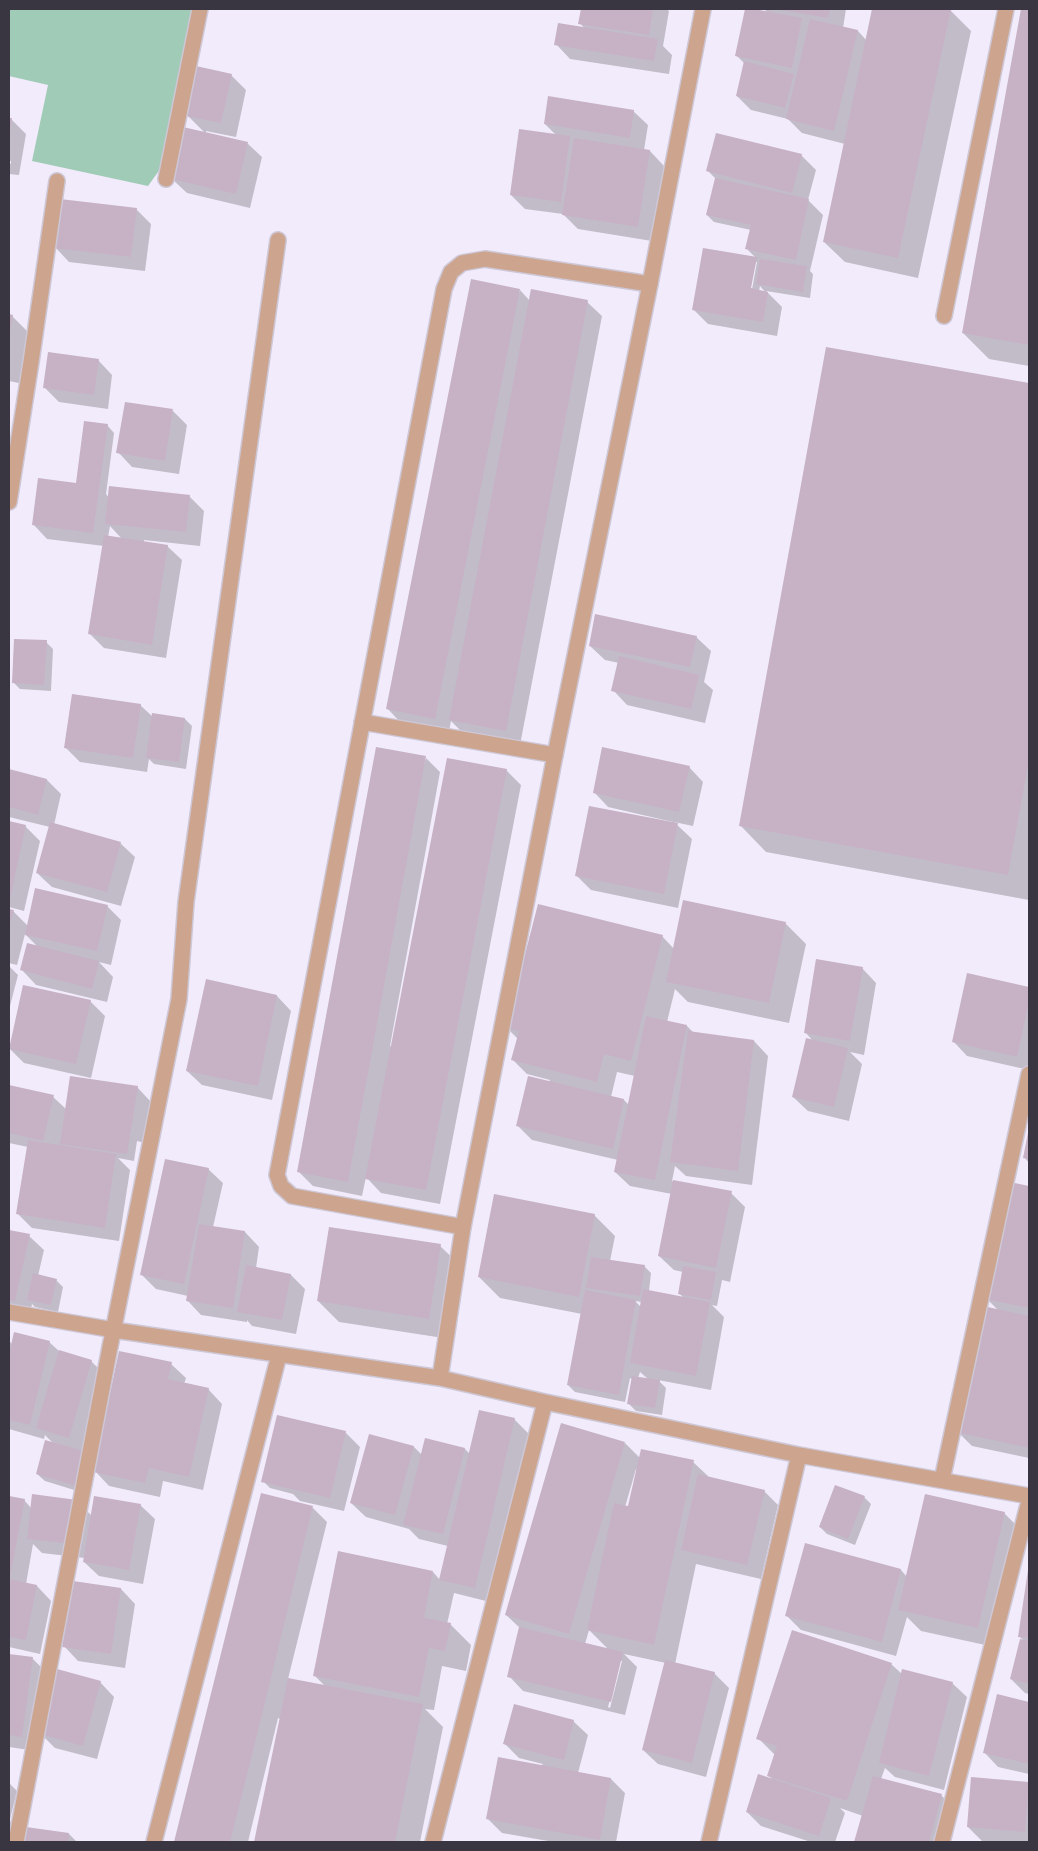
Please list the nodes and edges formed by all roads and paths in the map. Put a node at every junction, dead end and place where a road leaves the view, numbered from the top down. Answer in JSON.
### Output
{"nodes":[{"id":1,"x":200,"y":9,"type":"edge"},
{"id":2,"x":703,"y":9,"type":"edge"},
{"id":3,"x":1006,"y":9,"type":"edge"},
{"id":4,"x":166,"y":179,"type":"dead end"},
{"id":5,"x":57,"y":181,"type":"dead end"},
{"id":6,"x":278,"y":240,"type":"dead end"},
{"id":7,"x":650,"y":284,"type":"junction"},
{"id":8,"x":944,"y":316,"type":"dead end"},
{"id":9,"x":9,"y":502,"type":"edge"},
{"id":10,"x":362,"y":722,"type":"junction"},
{"id":11,"x":554,"y":755,"type":"junction"},
{"id":12,"x":1029,"y":1074,"type":"edge"},
{"id":13,"x":463,"y":1227,"type":"junction"},
{"id":14,"x":9,"y":1312,"type":"edge"},
{"id":15,"x":114,"y":1330,"type":"junction"},
{"id":16,"x":279,"y":1355,"type":"junction"},
{"id":17,"x":440,"y":1378,"type":"junction"},
{"id":18,"x":545,"y":1402,"type":"junction"},
{"id":19,"x":799,"y":1455,"type":"junction"},
{"id":20,"x":942,"y":1480,"type":"junction"},
{"id":21,"x":1029,"y":1496,"type":"edge"},
{"id":22,"x":1029,"y":1501,"type":"edge"},
{"id":23,"x":16,"y":1842,"type":"edge"},
{"id":24,"x":154,"y":1842,"type":"edge"},
{"id":25,"x":433,"y":1842,"type":"edge"},
{"id":26,"x":709,"y":1842,"type":"edge"},
{"id":27,"x":942,"y":1842,"type":"edge"}],
"edges":[{"from":1,"to":4,"type":"street"},
{"from":2,"to":7,"type":"street"},
{"from":3,"to":8,"type":"street"},
{"from":5,"to":9,"type":"street"},
{"from":6,"to":15,"type":"street"},
{"from":7,"to":10,"type":"street"},
{"from":7,"to":11,"type":"street"},
{"from":10,"to":11,"type":"street"},
{"from":10,"to":13,"type":"street"},
{"from":11,"to":13,"type":"street"},
{"from":12,"to":20,"type":"street"},
{"from":13,"to":17,"type":"street"},
{"from":14,"to":15,"type":"street"},
{"from":15,"to":16,"type":"street"},
{"from":15,"to":23,"type":"street"},
{"from":16,"to":17,"type":"street"},
{"from":16,"to":24,"type":"street"},
{"from":17,"to":18,"type":"street"},
{"from":18,"to":19,"type":"street"},
{"from":18,"to":25,"type":"street"},
{"from":19,"to":20,"type":"street"},
{"from":19,"to":26,"type":"street"},
{"from":20,"to":21,"type":"street"},
{"from":22,"to":27,"type":"street"}]}
